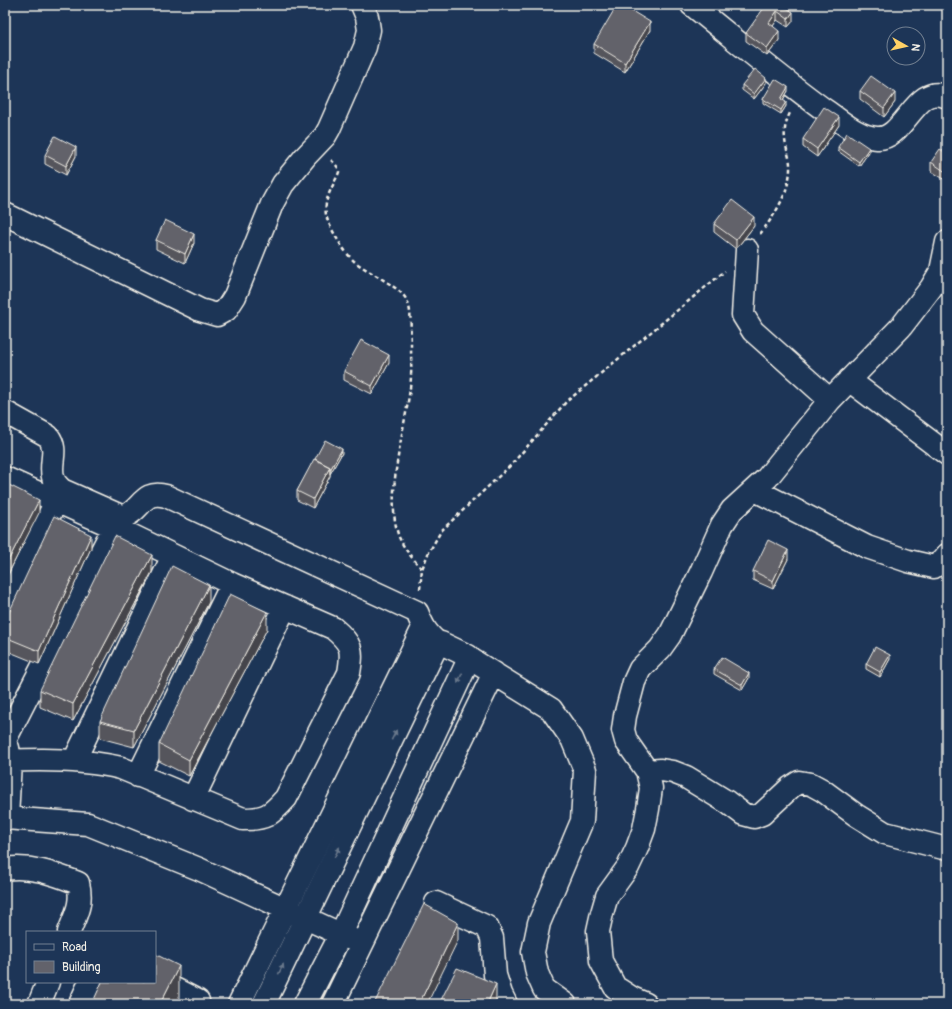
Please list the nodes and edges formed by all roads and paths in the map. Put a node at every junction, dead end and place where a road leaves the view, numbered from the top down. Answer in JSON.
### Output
{"nodes":[{"id":1,"x":362,"y":5,"type":"edge"},
{"id":2,"x":692,"y":5,"type":"edge"},
{"id":3,"x":800,"y":92,"type":"junction"},
{"id":4,"x":947,"y":97,"type":"edge"},
{"id":5,"x":315,"y":147,"type":"junction"},
{"id":6,"x":5,"y":214,"type":"edge"},
{"id":7,"x":947,"y":242,"type":"edge"},
{"id":8,"x":747,"y":250,"type":"junction"},
{"id":9,"x":849,"y":380,"type":"junction"},
{"id":10,"x":830,"y":400,"type":"junction"},
{"id":11,"x":5,"y":412,"type":"edge"},
{"id":12,"x":947,"y":454,"type":"edge"},
{"id":13,"x":5,"y":478,"type":"edge"},
{"id":14,"x":755,"y":490,"type":"junction"},
{"id":15,"x":56,"y":501,"type":"junction"},
{"id":16,"x":114,"y":527,"type":"junction"},
{"id":17,"x":947,"y":555,"type":"edge"},
{"id":18,"x":173,"y":556,"type":"junction"},
{"id":19,"x":422,"y":569,"type":"junction"},
{"id":20,"x":232,"y":584,"type":"junction"},
{"id":21,"x":285,"y":607,"type":"junction"},
{"id":22,"x":5,"y":608,"type":"edge"},
{"id":23,"x":420,"y":620,"type":"junction"},
{"id":24,"x":439,"y":644,"type":"junction"},
{"id":25,"x":469,"y":658,"type":"junction"},
{"id":26,"x":494,"y":673,"type":"junction"},
{"id":27,"x":6,"y":750,"type":"edge"},
{"id":28,"x":74,"y":761,"type":"junction"},
{"id":29,"x":647,"y":770,"type":"junction"},
{"id":30,"x":138,"y":776,"type":"junction"},
{"id":31,"x":193,"y":799,"type":"junction"},
{"id":32,"x":6,"y":818,"type":"edge"},
{"id":33,"x":947,"y":849,"type":"edge"},
{"id":34,"x":5,"y":869,"type":"edge"},
{"id":35,"x":436,"y":903,"type":"dead end"},
{"id":36,"x":285,"y":908,"type":"junction"},
{"id":37,"x":305,"y":918,"type":"junction"},
{"id":38,"x":69,"y":931,"type":"edge"},
{"id":39,"x":341,"y":934,"type":"junction"},
{"id":40,"x":362,"y":944,"type":"junction"},
{"id":41,"x":156,"y":980,"type":"edge"},
{"id":42,"x":48,"y":983,"type":"edge"},
{"id":43,"x":90,"y":983,"type":"edge"},
{"id":44,"x":39,"y":1004,"type":"edge"},
{"id":45,"x":80,"y":1004,"type":"edge"},
{"id":46,"x":197,"y":1004,"type":"edge"},
{"id":47,"x":239,"y":1004,"type":"edge"},
{"id":48,"x":264,"y":1004,"type":"edge"},
{"id":49,"x":305,"y":1004,"type":"edge"},
{"id":50,"x":333,"y":1004,"type":"edge"},
{"id":51,"x":506,"y":1004,"type":"edge"},
{"id":52,"x":565,"y":1004,"type":"edge"},
{"id":53,"x":646,"y":1004,"type":"edge"}],
"edges":[{"from":1,"to":5,"type":"street"},
{"from":2,"to":3,"type":"street"},
{"from":3,"to":4,"type":"street"},
{"from":3,"to":8,"type":"path"},
{"from":5,"to":6,"type":"street"},
{"from":5,"to":19,"type":"path"},
{"from":7,"to":9,"type":"street"},
{"from":8,"to":10,"type":"street"},
{"from":8,"to":19,"type":"path"},
{"from":9,"to":10,"type":"street"},
{"from":9,"to":12,"type":"street"},
{"from":10,"to":14,"type":"street"},
{"from":11,"to":23,"type":"street"},
{"from":13,"to":15,"type":"street"},
{"from":14,"to":17,"type":"street"},
{"from":14,"to":29,"type":"street"},
{"from":15,"to":16,"type":"street"},
{"from":15,"to":22,"type":"street"},
{"from":16,"to":18,"type":"street"},
{"from":16,"to":27,"type":"street"},
{"from":18,"to":20,"type":"street"},
{"from":18,"to":28,"type":"street"},
{"from":19,"to":23,"type":"path"},
{"from":20,"to":21,"type":"street"},
{"from":20,"to":30,"type":"street"},
{"from":21,"to":31,"type":"street"},
{"from":21,"to":31,"type":"street"},
{"from":23,"to":24,"type":"street"},
{"from":23,"to":36,"type":"street"},
{"from":24,"to":25,"type":"street"},
{"from":37,"to":24,"type":"street","one_way":true},
{"from":25,"to":26,"type":"street"},
{"from":25,"to":39,"type":"street","one_way":true},
{"from":26,"to":40,"type":"street"},
{"from":26,"to":52,"type":"street"},
{"from":27,"to":28,"type":"street"},
{"from":27,"to":32,"type":"street"},
{"from":28,"to":30,"type":"street"},
{"from":29,"to":33,"type":"street"},
{"from":29,"to":53,"type":"street"},
{"from":30,"to":31,"type":"street"},
{"from":32,"to":36,"type":"street"},
{"from":34,"to":38,"type":"street"},
{"from":35,"to":51,"type":"street"},
{"from":36,"to":37,"type":"street"},
{"from":36,"to":47,"type":"street"},
{"from":37,"to":39,"type":"street"},
{"from":48,"to":37,"type":"street","one_way":true},
{"from":39,"to":40,"type":"street"},
{"from":39,"to":49,"type":"street"},
{"from":40,"to":50,"type":"street"},
{"from":41,"to":46,"type":"street"},
{"from":42,"to":44,"type":"street"},
{"from":43,"to":45,"type":"street"}]}
